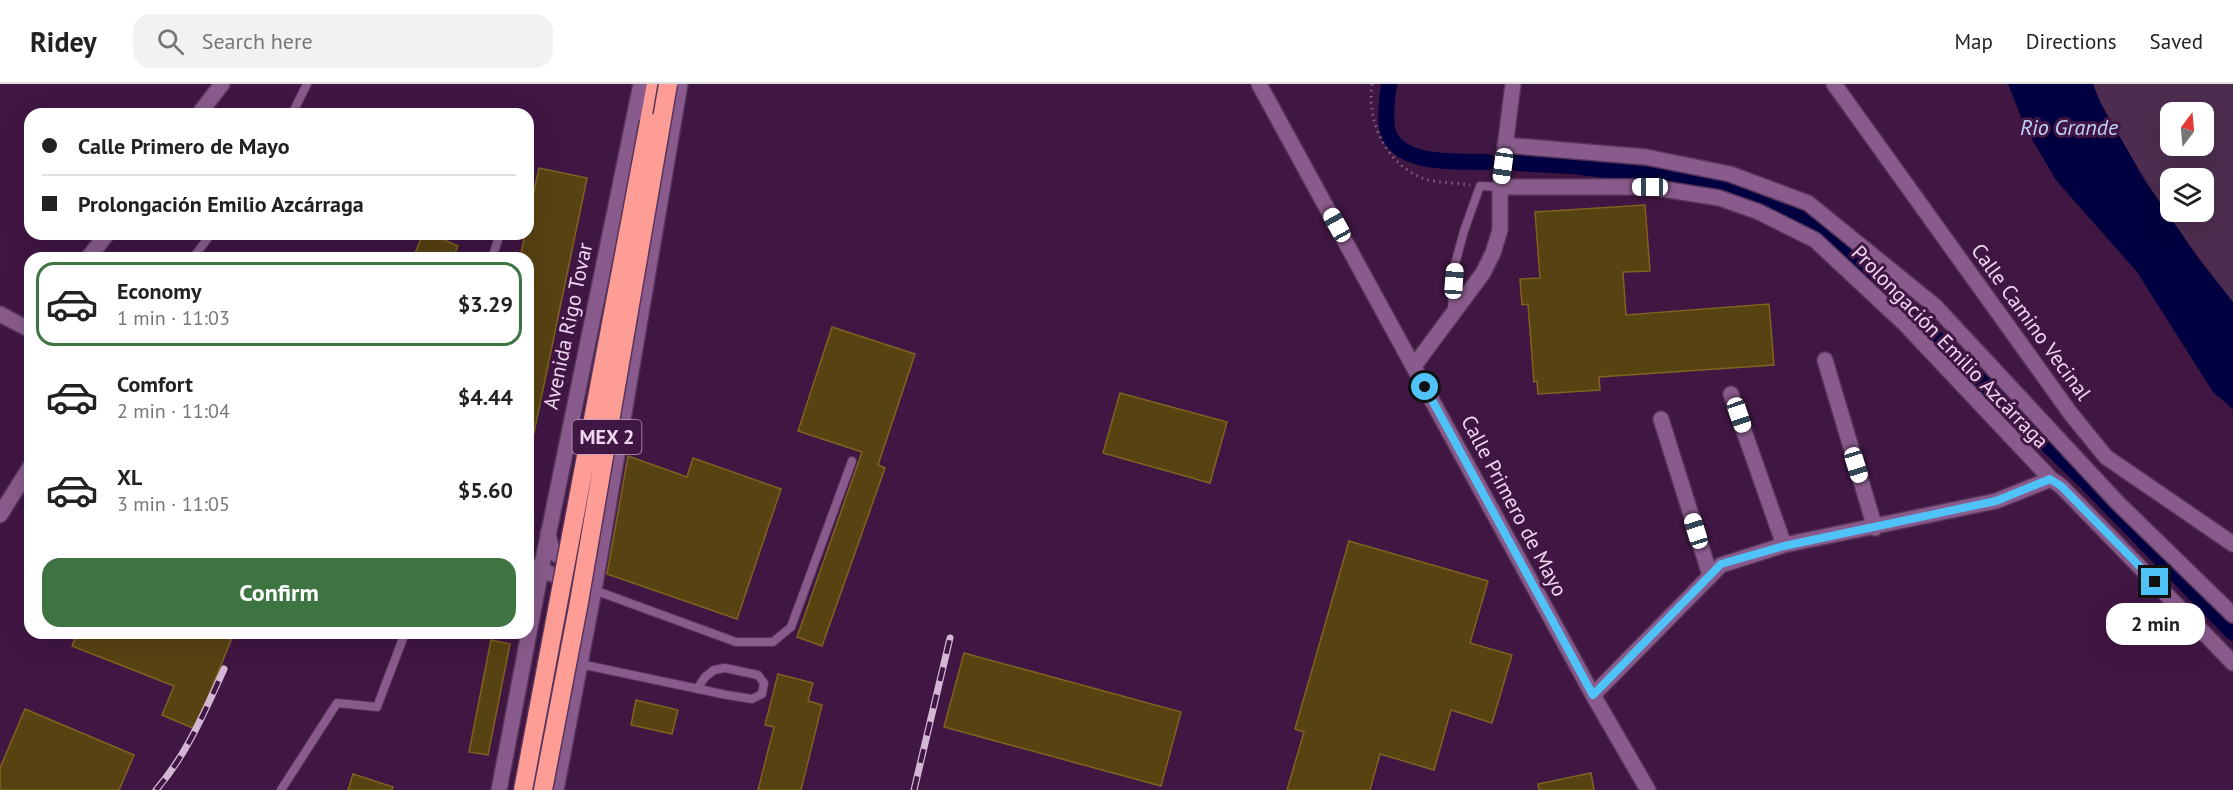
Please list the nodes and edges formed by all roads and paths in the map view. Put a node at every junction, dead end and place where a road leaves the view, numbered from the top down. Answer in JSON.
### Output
{"nodes":[{"id":1,"x":222,"y":84,"type":"edge"},
{"id":2,"x":306,"y":84,"type":"edge"},
{"id":3,"x":641,"y":84,"type":"edge"},
{"id":4,"x":656,"y":84,"type":"edge"},
{"id":5,"x":669,"y":84,"type":"edge"},
{"id":6,"x":680,"y":84,"type":"edge"},
{"id":7,"x":1259,"y":84,"type":"edge"},
{"id":8,"x":1372,"y":84,"type":"edge"},
{"id":9,"x":1513,"y":84,"type":"edge"},
{"id":10,"x":1834,"y":84,"type":"edge"},
{"id":11,"x":204,"y":108,"type":"edge"},
{"id":12,"x":295,"y":108,"type":"edge"},
{"id":13,"x":1505,"y":146,"type":"junction"},
{"id":14,"x":1480,"y":186,"type":"junction"},
{"id":15,"x":1500,"y":187,"type":"junction"},
{"id":16,"x":102,"y":240,"type":"edge"},
{"id":17,"x":93,"y":252,"type":"edge"},
{"id":18,"x":0,"y":314,"type":"edge"},
{"id":19,"x":1452,"y":315,"type":"junction"},
{"id":20,"x":24,"y":327,"type":"edge"},
{"id":21,"x":1825,"y":360,"type":"dead end"},
{"id":22,"x":1414,"y":366,"type":"junction"},
{"id":23,"x":1731,"y":394,"type":"dead end"},
{"id":24,"x":1661,"y":419,"type":"dead end"},
{"id":25,"x":852,"y":461,"type":"dead end"},
{"id":26,"x":24,"y":477,"type":"edge"},
{"id":27,"x":2050,"y":479,"type":"junction"},
{"id":28,"x":0,"y":515,"type":"edge"},
{"id":29,"x":1875,"y":528,"type":"junction"},
{"id":30,"x":548,"y":533,"type":"junction"},
{"id":31,"x":603,"y":537,"type":"junction"},
{"id":32,"x":2233,"y":544,"type":"edge"},
{"id":33,"x":1784,"y":546,"type":"junction"},
{"id":34,"x":535,"y":567,"type":"edge"},
{"id":35,"x":1710,"y":575,"type":"junction"},
{"id":36,"x":594,"y":590,"type":"junction"},
{"id":37,"x":2233,"y":615,"type":"edge"},
{"id":38,"x":403,"y":639,"type":"edge"},
{"id":39,"x":523,"y":639,"type":"edge"},
{"id":40,"x":2233,"y":663,"type":"edge"},
{"id":41,"x":580,"y":664,"type":"junction"},
{"id":42,"x":697,"y":689,"type":"junction"},
{"id":43,"x":1593,"y":695,"type":"junction"},
{"id":44,"x":281,"y":790,"type":"edge"},
{"id":45,"x":499,"y":790,"type":"edge"},
{"id":46,"x":523,"y":790,"type":"edge"},
{"id":47,"x":543,"y":790,"type":"edge"},
{"id":48,"x":556,"y":790,"type":"edge"},
{"id":49,"x":1648,"y":790,"type":"edge"}],
"edges":[{"from":1,"to":11,"type":"street"},
{"from":2,"to":12,"type":"lane"},
{"from":3,"to":30,"type":"street","name":"Avenida Rigo Tovar"},
{"from":4,"to":46,"type":"highway","name":"Avenida Rigo Tovar","number":"MEX 2","bridge":true},
{"from":5,"to":47,"type":"highway","number":"MEX 2","bridge":true},
{"from":6,"to":31,"type":"street"},
{"from":7,"to":22,"type":"street","name":"Calle Primero de Mayo"},
{"from":8,"to":14,"type":"path"},
{"from":9,"to":13,"type":"street"},
{"from":10,"to":32,"type":"street","name":"Calle Camino Vecinal"},
{"from":13,"to":15,"type":"street"},
{"from":13,"to":37,"type":"street"},
{"from":14,"to":15,"type":"lane"},
{"from":14,"to":19,"type":"lane"},
{"from":15,"to":19,"type":"street"},
{"from":15,"to":27,"type":"street","name":"Prolongación Emilio Azcárraga"},
{"from":16,"to":17,"type":"street"},
{"from":18,"to":20,"type":"street"},
{"from":19,"to":22,"type":"street"},
{"from":21,"to":29,"type":"street"},
{"from":22,"to":43,"type":"street","name":"Calle Primero de Mayo"},
{"from":23,"to":33,"type":"street"},
{"from":24,"to":35,"type":"street"},
{"from":25,"to":36,"type":"lane"},
{"from":26,"to":28,"type":"street"},
{"from":27,"to":29,"type":"street"},
{"from":27,"to":40,"type":"street","name":"Prolongación Emilio Azcárraga"},
{"from":29,"to":33,"type":"street"},
{"from":30,"to":31,"type":"street"},
{"from":30,"to":34,"type":"street","name":"Avenida Rigo Tovar"},
{"from":31,"to":36,"type":"street"},
{"from":33,"to":35,"type":"street"},
{"from":34,"to":36,"type":"street"},
{"from":35,"to":43,"type":"street"},
{"from":36,"to":41,"type":"street"},
{"from":38,"to":44,"type":"lane"},
{"from":39,"to":45,"type":"street","name":"Avenida Rigo Tovar"},
{"from":41,"to":42,"type":"lane"},
{"from":41,"to":48,"type":"street"},
{"from":42,"to":42,"type":"lane"},
{"from":43,"to":49,"type":"street","name":"Calle Primero de Mayo"}]}
